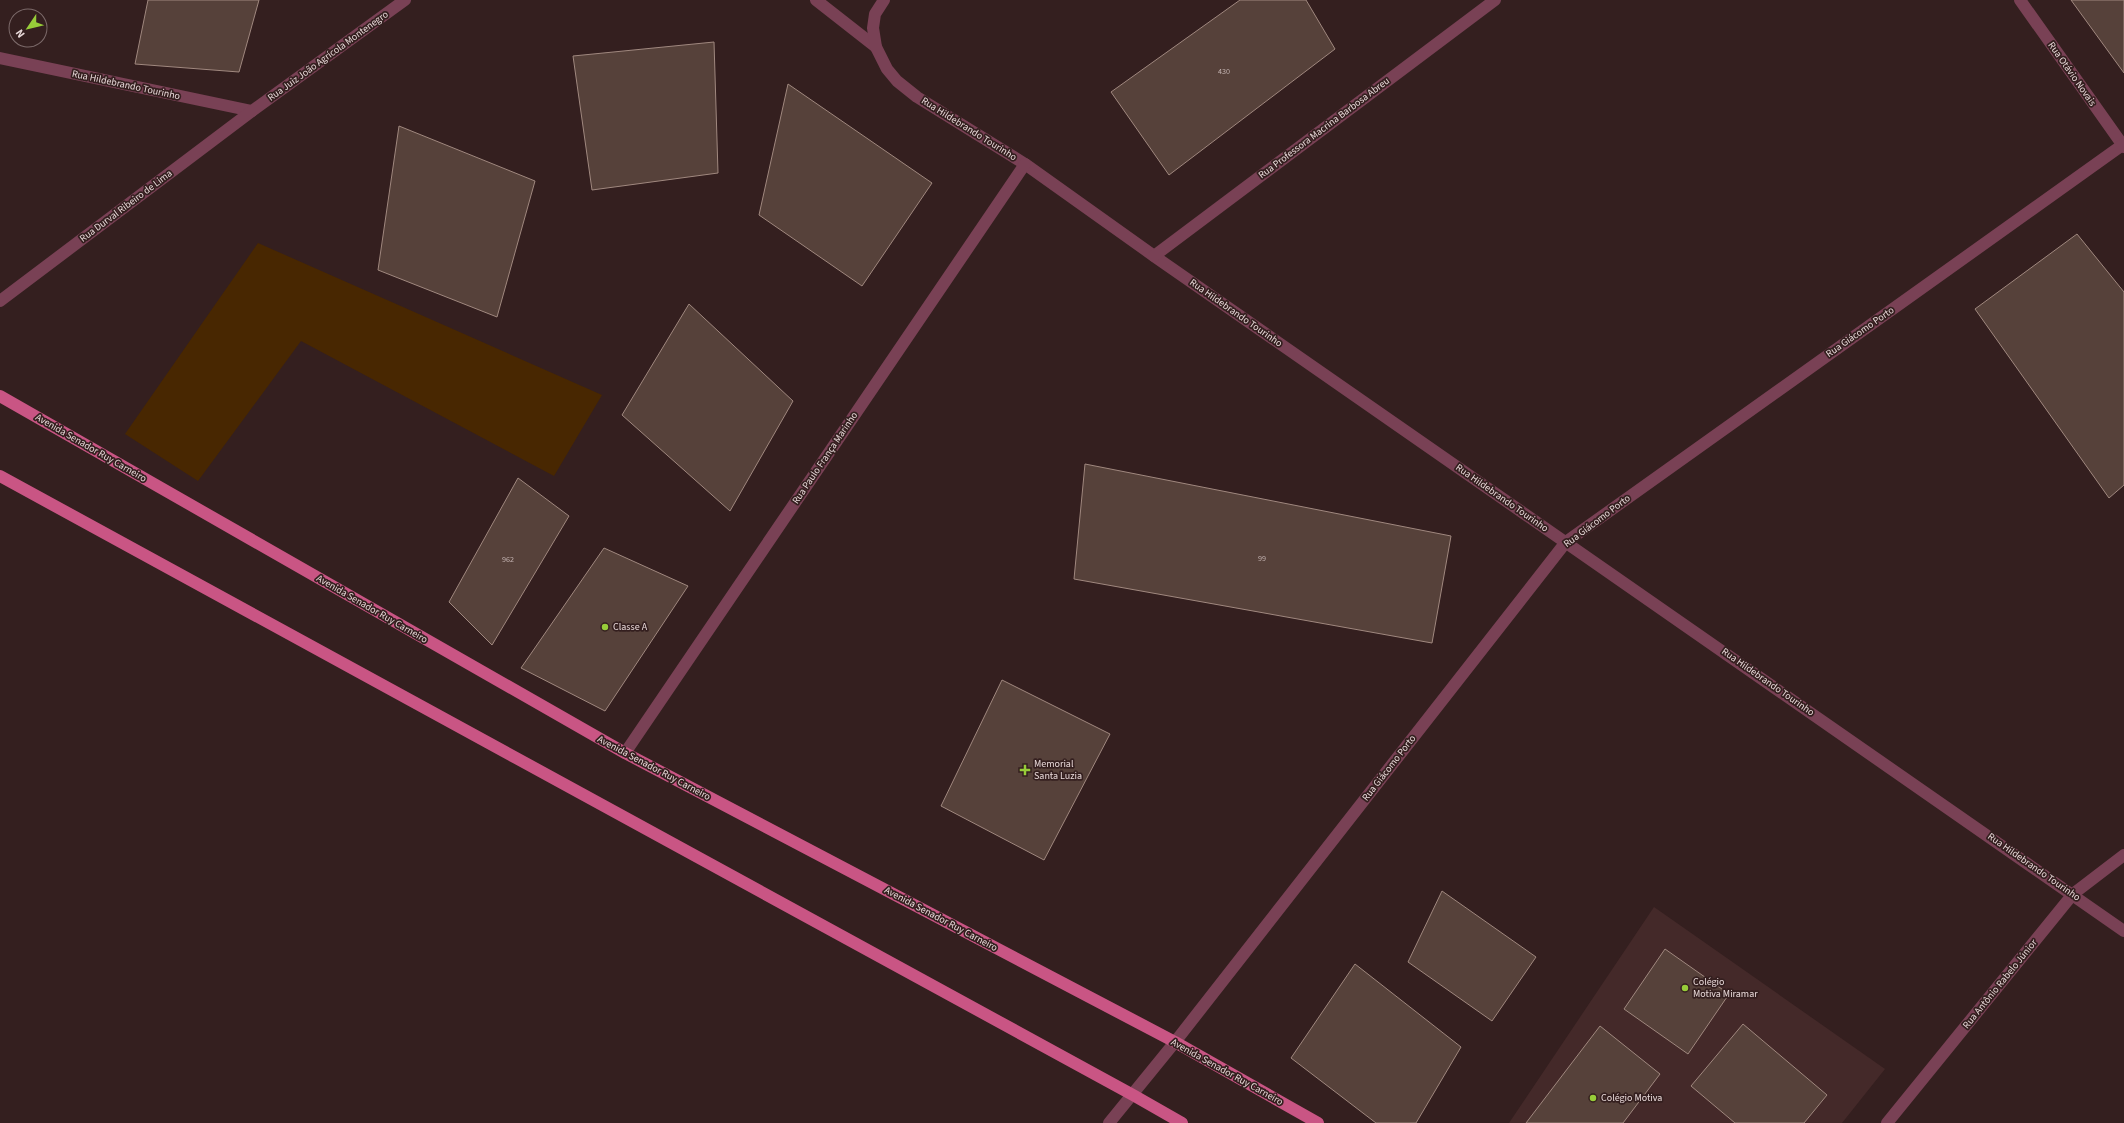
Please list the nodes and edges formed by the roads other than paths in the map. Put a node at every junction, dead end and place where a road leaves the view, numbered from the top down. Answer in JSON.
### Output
{"nodes":[{"id":1,"x":405,"y":0,"type":"edge"},
{"id":2,"x":816,"y":0,"type":"edge"},
{"id":3,"x":884,"y":0,"type":"edge"},
{"id":4,"x":1495,"y":0,"type":"edge"},
{"id":5,"x":2020,"y":0,"type":"edge"},
{"id":6,"x":876,"y":47,"type":"junction"},
{"id":7,"x":0,"y":58,"type":"edge"},
{"id":8,"x":252,"y":111,"type":"junction"},
{"id":9,"x":2124,"y":145,"type":"edge"},
{"id":10,"x":1025,"y":164,"type":"junction"},
{"id":11,"x":1154,"y":256,"type":"junction"},
{"id":12,"x":0,"y":301,"type":"edge"},
{"id":13,"x":0,"y":396,"type":"edge"},
{"id":14,"x":0,"y":476,"type":"edge"},
{"id":15,"x":1566,"y":542,"type":"junction"},
{"id":16,"x":625,"y":753,"type":"junction"},
{"id":17,"x":2124,"y":855,"type":"edge"},
{"id":18,"x":2073,"y":894,"type":"junction"},
{"id":19,"x":2124,"y":930,"type":"edge"},
{"id":20,"x":1175,"y":1042,"type":"junction"},
{"id":21,"x":1133,"y":1095,"type":"junction"},
{"id":22,"x":1109,"y":1123,"type":"edge"},
{"id":23,"x":1182,"y":1123,"type":"edge"},
{"id":24,"x":1318,"y":1123,"type":"edge"},
{"id":25,"x":1886,"y":1123,"type":"edge"}],
"edges":[{"from":1,"to":8,"type":"street","name":"Rua Juiz João Agrícola Montenegro"},
{"from":2,"to":6,"type":"street"},
{"from":3,"to":6,"type":"street"},
{"from":4,"to":11,"type":"street","name":"Rua Professora Macrina Barbosa Abreu"},
{"from":5,"to":9,"type":"street","name":"Rua Otávio Novais"},
{"from":6,"to":10,"type":"street","name":"Rua Hildebrando Tourinho"},
{"from":7,"to":8,"type":"street","name":"Rua Hildebrando Tourinho"},
{"from":8,"to":12,"type":"street","name":"Rua Durval Ribeiro de Lima"},
{"from":9,"to":15,"type":"street","name":"Rua Giácomo Porto"},
{"from":10,"to":11,"type":"street","name":"Rua Hildebrando Tourinho"},
{"from":10,"to":16,"type":"street","name":"Rua Paulo França Marinho"},
{"from":11,"to":15,"type":"street","name":"Rua Hildebrando Tourinho"},
{"from":13,"to":16,"type":"main road","name":"Avenida Senador Ruy Carneiro"},
{"from":14,"to":21,"type":"main road"},
{"from":15,"to":18,"type":"street","name":"Rua Hildebrando Tourinho"},
{"from":15,"to":20,"type":"street","name":"Rua Giácomo Porto"},
{"from":16,"to":20,"type":"main road","name":"Avenida Senador Ruy Carneiro"},
{"from":17,"to":18,"type":"street","name":"Rua Antônio Rabelo Júnior"},
{"from":18,"to":19,"type":"street","name":"Rua Hildebrando Tourinho"},
{"from":18,"to":25,"type":"street","name":"Rua Antônio Rabelo Júnior"},
{"from":20,"to":21,"type":"street","name":"Rua Giácomo Porto"},
{"from":20,"to":24,"type":"main road","name":"Avenida Senador Ruy Carneiro"},
{"from":21,"to":22,"type":"street","name":"Rua Giácomo Porto"},
{"from":21,"to":23,"type":"main road"}]}
